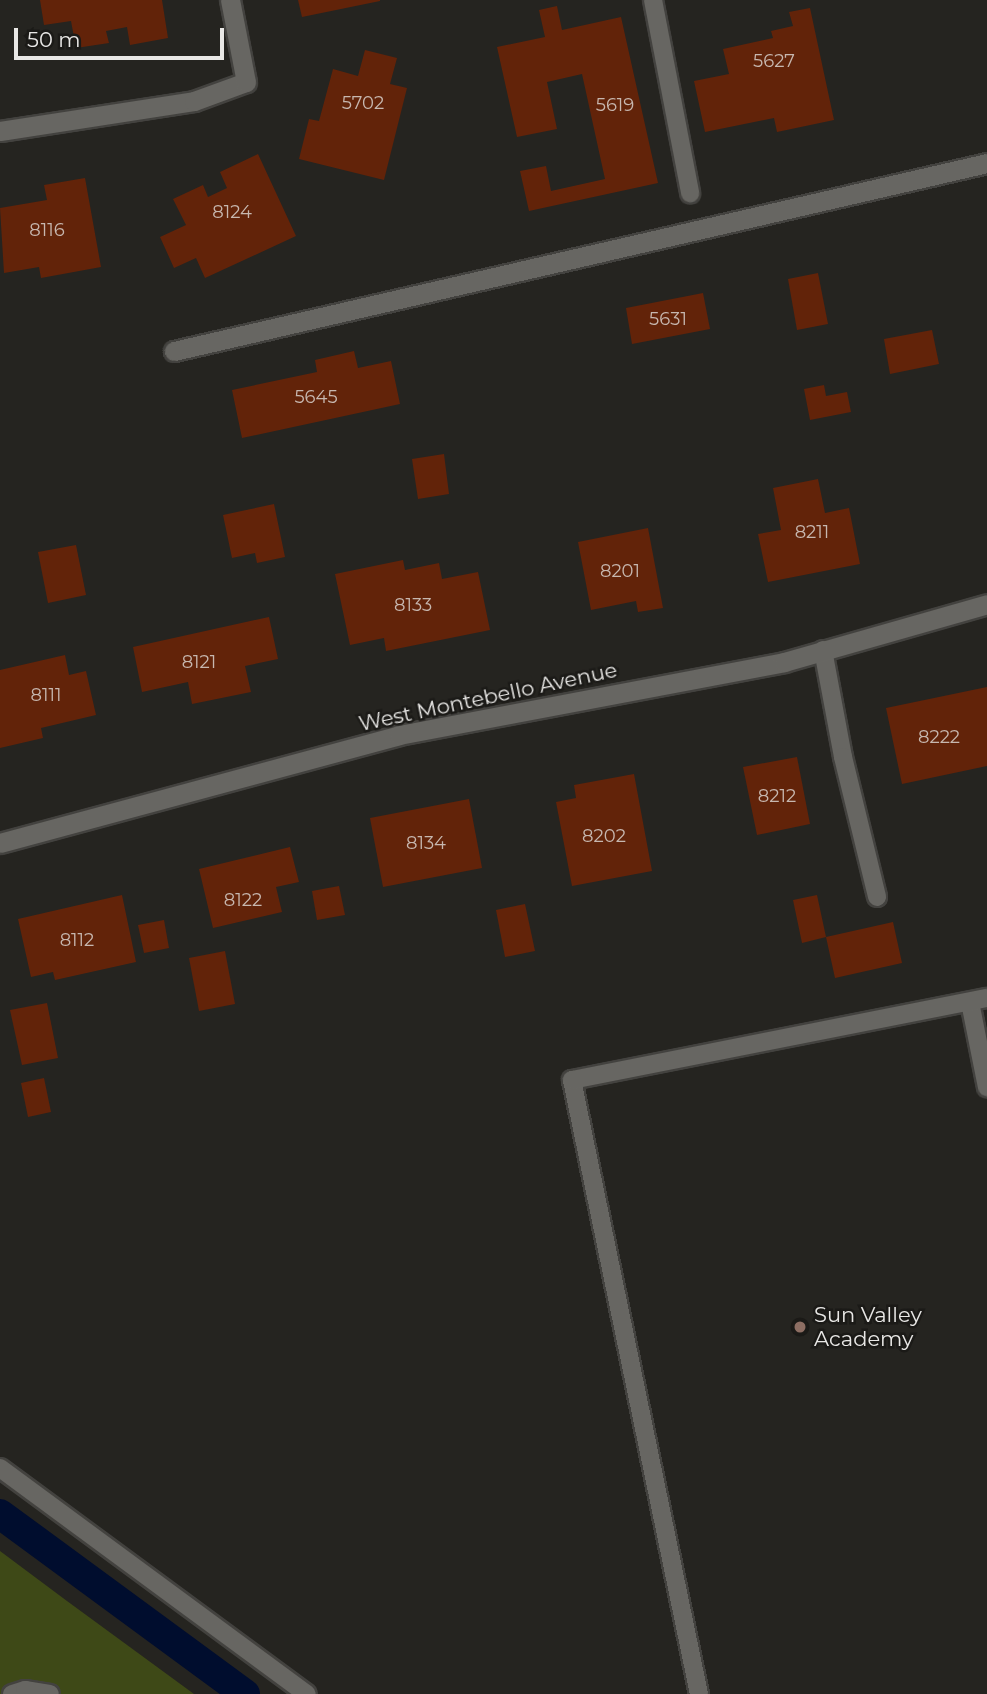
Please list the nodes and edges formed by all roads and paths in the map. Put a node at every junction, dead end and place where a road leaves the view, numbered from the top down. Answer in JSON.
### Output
{"nodes":[{"id":1,"x":230,"y":0,"type":"edge"},
{"id":2,"x":653,"y":0,"type":"edge"},
{"id":3,"x":0,"y":131,"type":"edge"},
{"id":4,"x":987,"y":163,"type":"edge"},
{"id":5,"x":690,"y":193,"type":"dead end"},
{"id":6,"x":174,"y":351,"type":"dead end"},
{"id":7,"x":987,"y":604,"type":"edge"},
{"id":8,"x":823,"y":650,"type":"junction"},
{"id":9,"x":0,"y":843,"type":"edge"},
{"id":10,"x":877,"y":897,"type":"dead end"},
{"id":11,"x":978,"y":1000,"type":"edge"},
{"id":12,"x":987,"y":1087,"type":"edge"},
{"id":13,"x":0,"y":1468,"type":"edge"},
{"id":14,"x":12,"y":1694,"type":"edge"},
{"id":15,"x":50,"y":1694,"type":"edge"},
{"id":16,"x":307,"y":1694,"type":"edge"},
{"id":17,"x":699,"y":1694,"type":"edge"}],
"edges":[{"from":1,"to":3,"type":"street"},
{"from":2,"to":5,"type":"lane"},
{"from":4,"to":6,"type":"street"},
{"from":7,"to":8,"type":"street","name":"West Montebello Avenue"},
{"from":8,"to":9,"type":"street","name":"West Montebello Avenue"},
{"from":8,"to":10,"type":"lane"},
{"from":11,"to":12,"type":"lane"},
{"from":11,"to":17,"type":"lane"},
{"from":13,"to":16,"type":"lane"},
{"from":14,"to":15,"type":"lane"}]}
